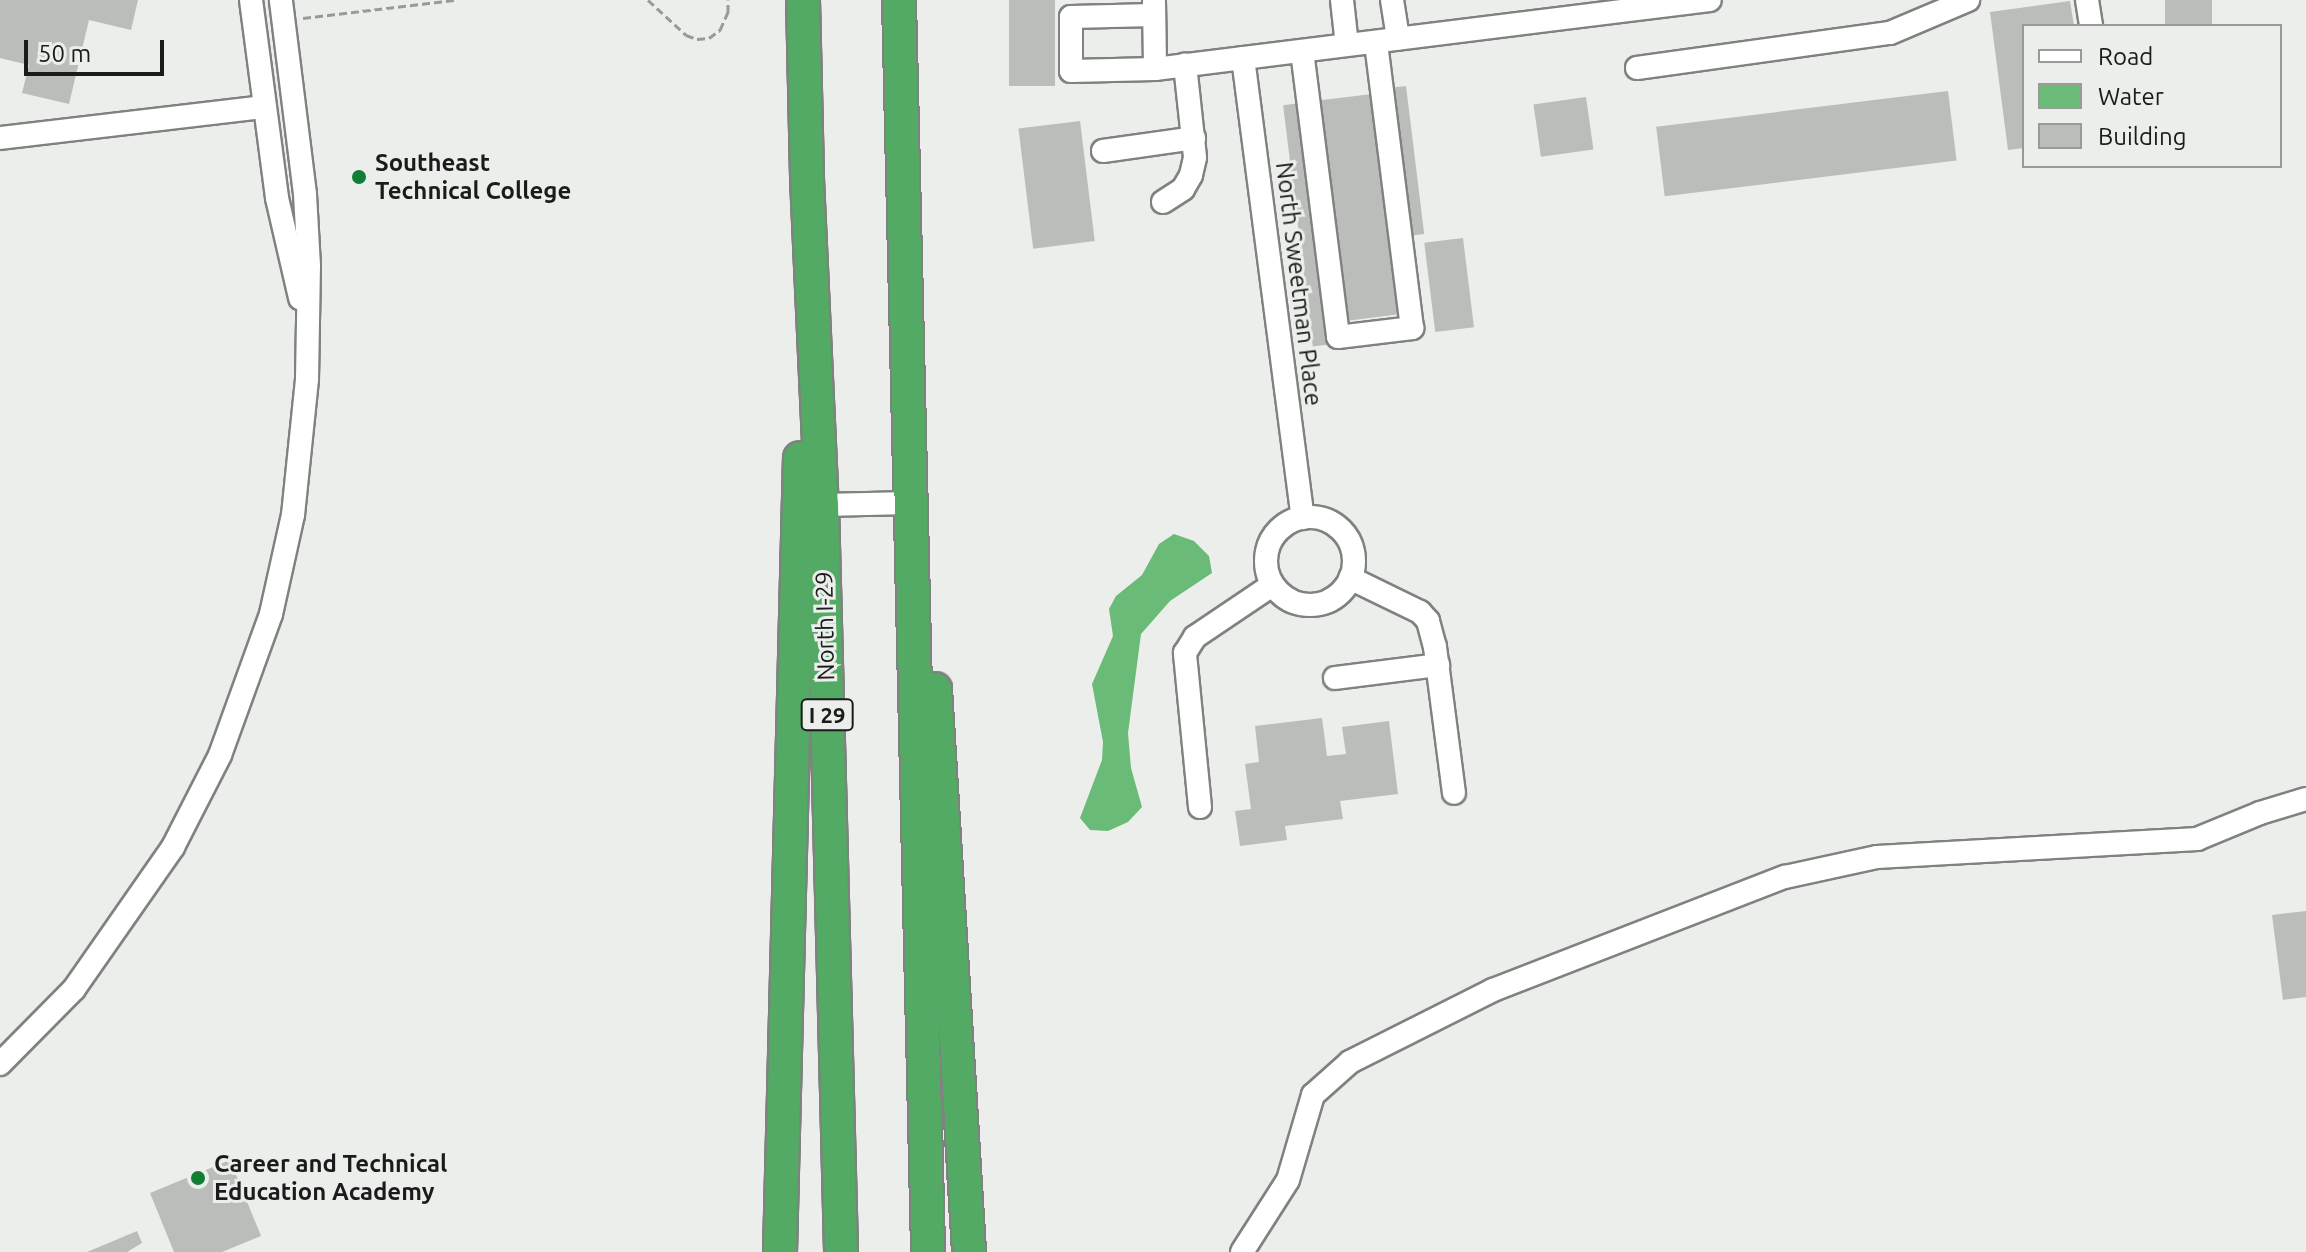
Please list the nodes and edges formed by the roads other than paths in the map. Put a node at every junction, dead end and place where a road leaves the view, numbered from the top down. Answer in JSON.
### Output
{"nodes":[{"id":1,"x":803,"y":0,"type":"edge"},
{"id":2,"x":899,"y":0,"type":"edge"},
{"id":3,"x":1342,"y":0,"type":"edge"},
{"id":4,"x":1392,"y":0,"type":"edge"},
{"id":5,"x":1710,"y":0,"type":"edge"},
{"id":6,"x":1968,"y":0,"type":"edge"},
{"id":7,"x":2087,"y":0,"type":"edge"},
{"id":8,"x":1686,"y":1,"type":"edge"},
{"id":9,"x":251,"y":2,"type":"edge"},
{"id":10,"x":282,"y":7,"type":"edge"},
{"id":11,"x":1154,"y":8,"type":"edge"},
{"id":12,"x":2091,"y":24,"type":"edge"},
{"id":13,"x":1387,"y":40,"type":"junction"},
{"id":14,"x":1347,"y":45,"type":"junction"},
{"id":15,"x":1302,"y":51,"type":"junction"},
{"id":16,"x":1243,"y":58,"type":"junction"},
{"id":17,"x":1185,"y":65,"type":"junction"},
{"id":18,"x":1637,"y":68,"type":"dead end"},
{"id":19,"x":1155,"y":69,"type":"junction"},
{"id":20,"x":264,"y":107,"type":"junction"},
{"id":21,"x":0,"y":138,"type":"edge"},
{"id":22,"x":1194,"y":138,"type":"junction"},
{"id":23,"x":1103,"y":151,"type":"dead end"},
{"id":24,"x":807,"y":179,"type":"junction"},
{"id":25,"x":1163,"y":202,"type":"dead end"},
{"id":26,"x":305,"y":317,"type":"junction"},
{"id":27,"x":909,"y":319,"type":"junction"},
{"id":28,"x":911,"y":503,"type":"junction"},
{"id":29,"x":822,"y":505,"type":"junction"},
{"id":30,"x":1303,"y":518,"type":"junction"},
{"id":31,"x":1350,"y":578,"type":"junction"},
{"id":32,"x":1272,"y":585,"type":"junction"},
{"id":33,"x":1438,"y":665,"type":"junction"},
{"id":34,"x":1335,"y":678,"type":"dead end"},
{"id":35,"x":1454,"y":793,"type":"dead end"},
{"id":36,"x":2306,"y":799,"type":"edge"},
{"id":37,"x":1200,"y":807,"type":"dead end"},
{"id":38,"x":0,"y":1064,"type":"edge"},
{"id":39,"x":780,"y":1252,"type":"edge"},
{"id":40,"x":841,"y":1252,"type":"edge"},
{"id":41,"x":928,"y":1252,"type":"edge"},
{"id":42,"x":969,"y":1252,"type":"edge"},
{"id":43,"x":1242,"y":1252,"type":"edge"}],
"edges":[{"from":1,"to":24,"type":"highway","name":"North I-29","number":"I 29"},
{"from":2,"to":27,"type":"highway"},
{"from":3,"to":14,"type":"street"},
{"from":4,"to":13,"type":"street"},
{"from":5,"to":8,"type":"street"},
{"from":6,"to":18,"type":"street"},
{"from":7,"to":12,"type":"street"},
{"from":8,"to":13,"type":"street"},
{"from":9,"to":10,"type":"street"},
{"from":9,"to":20,"type":"street"},
{"from":10,"to":26,"type":"street"},
{"from":11,"to":19,"type":"street"},
{"from":11,"to":19,"type":"street"},
{"from":13,"to":14,"type":"street"},
{"from":13,"to":15,"type":"street"},
{"from":14,"to":15,"type":"street"},
{"from":15,"to":16,"type":"street"},
{"from":16,"to":17,"type":"street"},
{"from":16,"to":30,"type":"street","name":"North Sweetman Place"},
{"from":17,"to":19,"type":"street"},
{"from":17,"to":22,"type":"street"},
{"from":20,"to":21,"type":"street"},
{"from":20,"to":26,"type":"street"},
{"from":22,"to":23,"type":"street"},
{"from":22,"to":25,"type":"street"},
{"from":24,"to":29,"type":"highway","name":"North I-29","number":"I 29"},
{"from":24,"to":39,"type":"highway"},
{"from":26,"to":38,"type":"street"},
{"from":27,"to":28,"type":"highway"},
{"from":27,"to":42,"type":"highway"},
{"from":28,"to":29,"type":"street"},
{"from":28,"to":41,"type":"highway"},
{"from":29,"to":40,"type":"highway","name":"North I-29","number":"I 29"},
{"from":30,"to":31,"type":"street"},
{"from":30,"to":32,"type":"street"},
{"from":31,"to":32,"type":"street"},
{"from":31,"to":33,"type":"street"},
{"from":32,"to":37,"type":"street"},
{"from":33,"to":34,"type":"street"},
{"from":33,"to":35,"type":"street"},
{"from":36,"to":43,"type":"street"}]}
